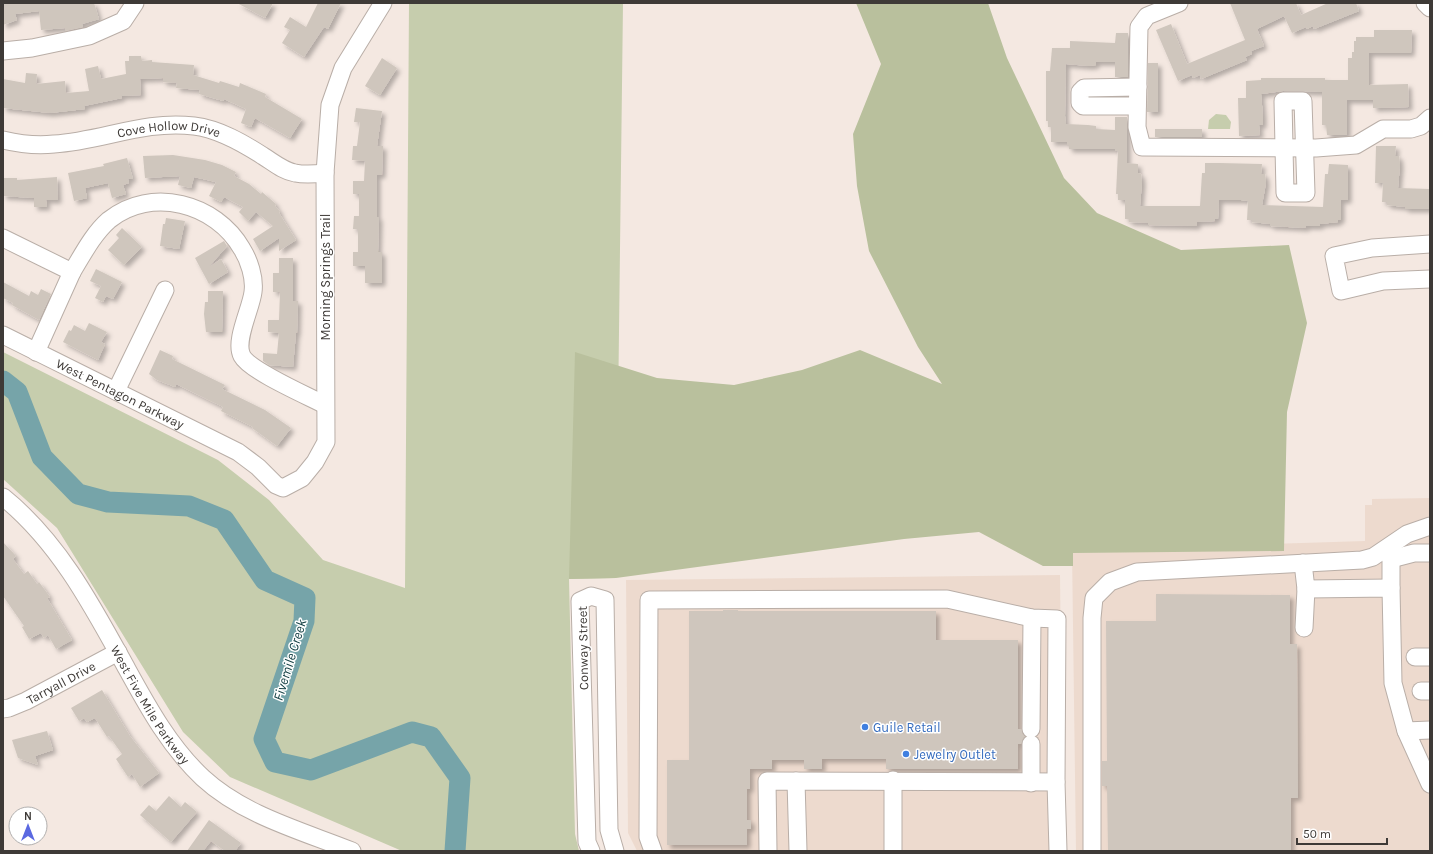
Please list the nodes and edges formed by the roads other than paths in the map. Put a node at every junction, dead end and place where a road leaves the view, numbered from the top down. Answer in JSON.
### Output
{"nodes":[{"id":1,"x":135,"y":3,"type":"edge"},
{"id":2,"x":383,"y":3,"type":"edge"},
{"id":3,"x":1179,"y":3,"type":"edge"},
{"id":4,"x":1425,"y":3,"type":"edge"},
{"id":5,"x":1430,"y":8,"type":"edge"},
{"id":6,"x":3,"y":50,"type":"edge"},
{"id":7,"x":1138,"y":88,"type":"junction"},
{"id":8,"x":1137,"y":106,"type":"junction"},
{"id":9,"x":1430,"y":118,"type":"edge"},
{"id":10,"x":3,"y":140,"type":"edge"},
{"id":11,"x":1284,"y":148,"type":"junction"},
{"id":12,"x":1304,"y":148,"type":"junction"},
{"id":13,"x":325,"y":173,"type":"junction"},
{"id":14,"x":3,"y":238,"type":"edge"},
{"id":15,"x":1430,"y":244,"type":"edge"},
{"id":16,"x":72,"y":272,"type":"junction"},
{"id":17,"x":1430,"y":279,"type":"edge"},
{"id":18,"x":164,"y":290,"type":"dead end"},
{"id":19,"x":3,"y":335,"type":"edge"},
{"id":20,"x":36,"y":352,"type":"junction"},
{"id":21,"x":116,"y":391,"type":"junction"},
{"id":22,"x":325,"y":405,"type":"junction"},
{"id":23,"x":238,"y":452,"type":"joint"},
{"id":24,"x":3,"y":497,"type":"edge"},
{"id":25,"x":1430,"y":526,"type":"edge"},
{"id":26,"x":1391,"y":552,"type":"junction"},
{"id":27,"x":1430,"y":553,"type":"edge"},
{"id":28,"x":1303,"y":563,"type":"junction"},
{"id":29,"x":1391,"y":588,"type":"junction"},
{"id":30,"x":1306,"y":589,"type":"junction"},
{"id":31,"x":1032,"y":618,"type":"junction"},
{"id":32,"x":1304,"y":628,"type":"dead end"},
{"id":33,"x":118,"y":652,"type":"junction"},
{"id":34,"x":3,"y":709,"type":"edge"},
{"id":35,"x":1430,"y":730,"type":"edge"},
{"id":36,"x":1406,"y":731,"type":"junction"},
{"id":37,"x":893,"y":780,"type":"junction"},
{"id":38,"x":796,"y":781,"type":"junction"},
{"id":39,"x":1056,"y":782,"type":"junction"},
{"id":40,"x":1032,"y":783,"type":"junction"},
{"id":41,"x":1430,"y":784,"type":"edge"},
{"id":42,"x":352,"y":851,"type":"edge"},
{"id":43,"x":591,"y":851,"type":"edge"},
{"id":44,"x":615,"y":851,"type":"edge"},
{"id":45,"x":653,"y":851,"type":"edge"},
{"id":46,"x":768,"y":851,"type":"edge"},
{"id":47,"x":798,"y":851,"type":"edge"},
{"id":48,"x":893,"y":851,"type":"edge"},
{"id":49,"x":1058,"y":851,"type":"edge"},
{"id":50,"x":1092,"y":851,"type":"edge"}],
"edges":[{"from":1,"to":6,"type":"street"},
{"from":2,"to":13,"type":"street","name":"Morning Springs Trail"},
{"from":3,"to":7,"type":"street"},
{"from":4,"to":5,"type":"street"},
{"from":7,"to":8,"type":"street"},
{"from":7,"to":8,"type":"street"},
{"from":8,"to":11,"type":"street"},
{"from":9,"to":12,"type":"street"},
{"from":10,"to":13,"type":"street","name":"Cove Hollow Drive"},
{"from":11,"to":12,"type":"street"},
{"from":11,"to":12,"type":"street"},
{"from":11,"to":12,"type":"street"},
{"from":13,"to":22,"type":"street","name":"Morning Springs Trail"},
{"from":14,"to":16,"type":"street"},
{"from":15,"to":17,"type":"street"},
{"from":16,"to":20,"type":"street"},
{"from":16,"to":22,"type":"street"},
{"from":18,"to":21,"type":"street"},
{"from":19,"to":20,"type":"street","name":"West Pentagon Parkway"},
{"from":20,"to":21,"type":"street","name":"West Pentagon Parkway"},
{"from":21,"to":23,"type":"street","name":"West Pentagon Parkway"},
{"from":22,"to":23,"type":"street","name":"Morning Springs Trail"},
{"from":24,"to":33,"type":"street","name":"West Five Mile Parkway"},
{"from":25,"to":26,"type":"street"},
{"from":26,"to":27,"type":"street"},
{"from":26,"to":28,"type":"street"},
{"from":26,"to":29,"type":"street"},
{"from":28,"to":30,"type":"street"},
{"from":28,"to":50,"type":"street"},
{"from":29,"to":30,"type":"street"},
{"from":29,"to":36,"type":"street"},
{"from":30,"to":32,"type":"street"},
{"from":31,"to":39,"type":"street"},
{"from":31,"to":40,"type":"street"},
{"from":31,"to":45,"type":"street"},
{"from":33,"to":34,"type":"street","name":"Tarryall Drive"},
{"from":33,"to":42,"type":"street","name":"West Five Mile Parkway"},
{"from":35,"to":36,"type":"street"},
{"from":36,"to":41,"type":"street"},
{"from":37,"to":38,"type":"street"},
{"from":37,"to":40,"type":"street"},
{"from":37,"to":48,"type":"street"},
{"from":38,"to":46,"type":"street"},
{"from":38,"to":47,"type":"street"},
{"from":39,"to":40,"type":"street"},
{"from":39,"to":49,"type":"street"},
{"from":43,"to":44,"type":"street","name":"Conway Street"}]}
